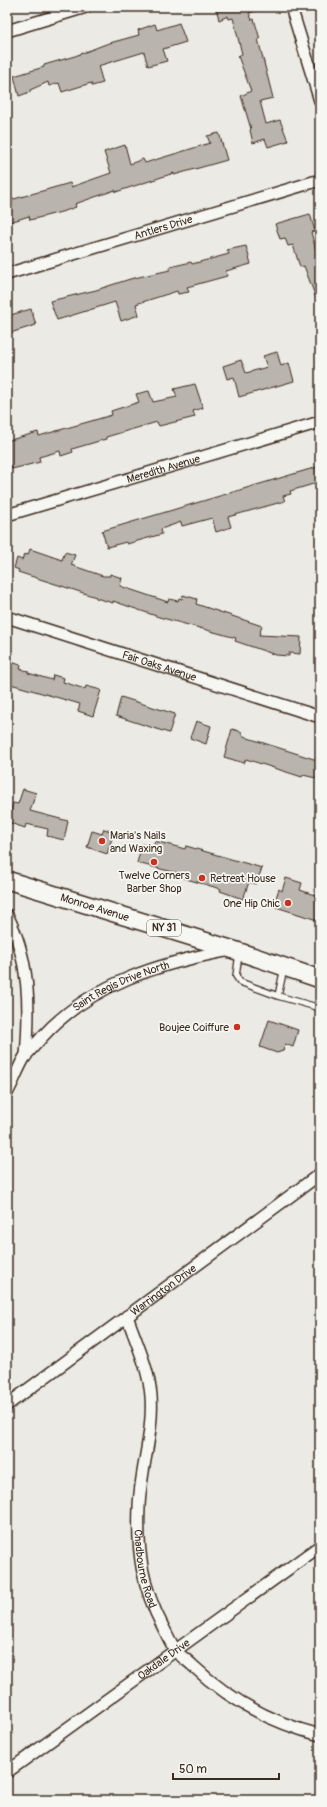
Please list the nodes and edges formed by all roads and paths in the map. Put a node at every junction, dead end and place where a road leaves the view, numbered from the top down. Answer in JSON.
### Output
{"nodes":[{"id":1,"x":86,"y":7,"type":"edge"},
{"id":2,"x":291,"y":7,"type":"edge"},
{"id":3,"x":7,"y":31,"type":"edge"},
{"id":4,"x":320,"y":101,"type":"edge"},
{"id":5,"x":320,"y":180,"type":"edge"},
{"id":6,"x":7,"y":274,"type":"edge"},
{"id":7,"x":320,"y":422,"type":"edge"},
{"id":8,"x":7,"y":515,"type":"edge"},
{"id":9,"x":7,"y":617,"type":"edge"},
{"id":10,"x":317,"y":714,"type":"edge"},
{"id":11,"x":7,"y":880,"type":"edge"},
{"id":12,"x":7,"y":915,"type":"edge"},
{"id":13,"x":237,"y":950,"type":"junction"},
{"id":14,"x":284,"y":967,"type":"junction"},
{"id":15,"x":320,"y":979,"type":"edge"},
{"id":16,"x":278,"y":996,"type":"junction"},
{"id":17,"x":320,"y":1008,"type":"edge"},
{"id":18,"x":26,"y":1056,"type":"junction"},
{"id":19,"x":7,"y":1094,"type":"edge"},
{"id":20,"x":320,"y":1174,"type":"edge"},
{"id":21,"x":127,"y":1316,"type":"junction"},
{"id":22,"x":7,"y":1405,"type":"edge"},
{"id":23,"x":320,"y":1546,"type":"edge"},
{"id":24,"x":176,"y":1650,"type":"junction"},
{"id":25,"x":320,"y":1735,"type":"edge"},
{"id":26,"x":7,"y":1772,"type":"edge"}],
"edges":[{"from":1,"to":3,"type":"street"},
{"from":2,"to":4,"type":"street"},
{"from":5,"to":6,"type":"street","name":"Antlers Drive"},
{"from":7,"to":8,"type":"street","name":"Meredith Avenue"},
{"from":9,"to":10,"type":"street","name":"Fair Oaks Avenue"},
{"from":11,"to":13,"type":"main road","name":"Monroe Avenue","number":"NY 31"},
{"from":12,"to":18,"type":"street","name":"Saint Regis Drive North"},
{"from":13,"to":14,"type":"main road","name":"Monroe Avenue","number":"NY 31"},
{"from":13,"to":16,"type":"lane"},
{"from":13,"to":18,"type":"street","name":"Saint Regis Drive North"},
{"from":14,"to":15,"type":"main road","name":"Monroe Avenue","number":"NY 31"},
{"from":14,"to":16,"type":"lane"},
{"from":16,"to":17,"type":"lane"},
{"from":18,"to":19,"type":"street","name":"Saint Regis Drive North"},
{"from":20,"to":21,"type":"street","name":"Warrington Drive"},
{"from":21,"to":22,"type":"street","name":"Warrington Drive"},
{"from":21,"to":24,"type":"street","name":"Chadbourne Road"},
{"from":23,"to":24,"type":"street","name":"Oakdale Drive"},
{"from":24,"to":25,"type":"street","name":"Chadbourne Road"},
{"from":24,"to":26,"type":"street","name":"Oakdale Drive"}]}
